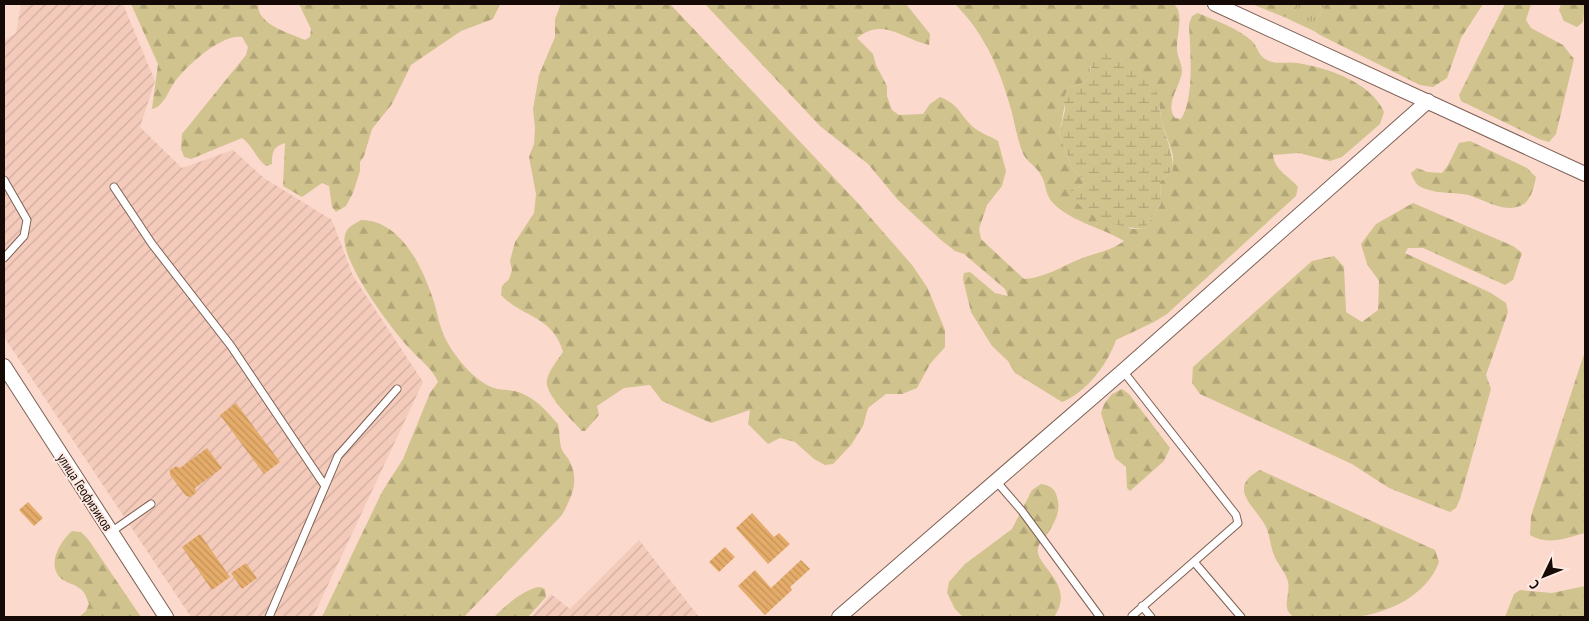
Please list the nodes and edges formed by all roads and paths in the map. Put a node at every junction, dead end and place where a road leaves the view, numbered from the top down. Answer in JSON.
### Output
{"nodes":[{"id":1,"x":1215,"y":4,"type":"edge"},
{"id":2,"x":1428,"y":101,"type":"junction"},
{"id":3,"x":1585,"y":174,"type":"edge"},
{"id":4,"x":4,"y":180,"type":"edge"},
{"id":5,"x":114,"y":187,"type":"dead end"},
{"id":6,"x":4,"y":258,"type":"edge"},
{"id":7,"x":4,"y":366,"type":"edge"},
{"id":8,"x":1123,"y":371,"type":"junction"},
{"id":9,"x":397,"y":389,"type":"dead end"},
{"id":10,"x":996,"y":481,"type":"junction"},
{"id":11,"x":324,"y":486,"type":"junction"},
{"id":12,"x":151,"y":504,"type":"dead end"},
{"id":13,"x":110,"y":532,"type":"junction"},
{"id":14,"x":1195,"y":563,"type":"junction"},
{"id":15,"x":1142,"y":606,"type":"junction"},
{"id":16,"x":1132,"y":616,"type":"dead end"},
{"id":17,"x":166,"y":617,"type":"edge"},
{"id":18,"x":269,"y":617,"type":"edge"},
{"id":19,"x":839,"y":617,"type":"edge"},
{"id":20,"x":1100,"y":617,"type":"edge"},
{"id":21,"x":1152,"y":617,"type":"edge"},
{"id":22,"x":1241,"y":617,"type":"edge"}],
"edges":[{"from":1,"to":2,"type":"street"},
{"from":2,"to":3,"type":"street"},
{"from":2,"to":8,"type":"street"},
{"from":4,"to":6,"type":"lane"},
{"from":5,"to":11,"type":"lane"},
{"from":7,"to":13,"type":"street","name":"улица Геофизиков"},
{"from":8,"to":10,"type":"street"},
{"from":8,"to":14,"type":"lane"},
{"from":9,"to":11,"type":"lane"},
{"from":10,"to":19,"type":"street"},
{"from":10,"to":20,"type":"lane"},
{"from":11,"to":18,"type":"lane"},
{"from":12,"to":13,"type":"lane"},
{"from":13,"to":17,"type":"street","name":"улица Геофизиков"},
{"from":14,"to":15,"type":"lane"},
{"from":14,"to":22,"type":"lane"},
{"from":15,"to":16,"type":"lane"},
{"from":15,"to":21,"type":"lane"}]}
